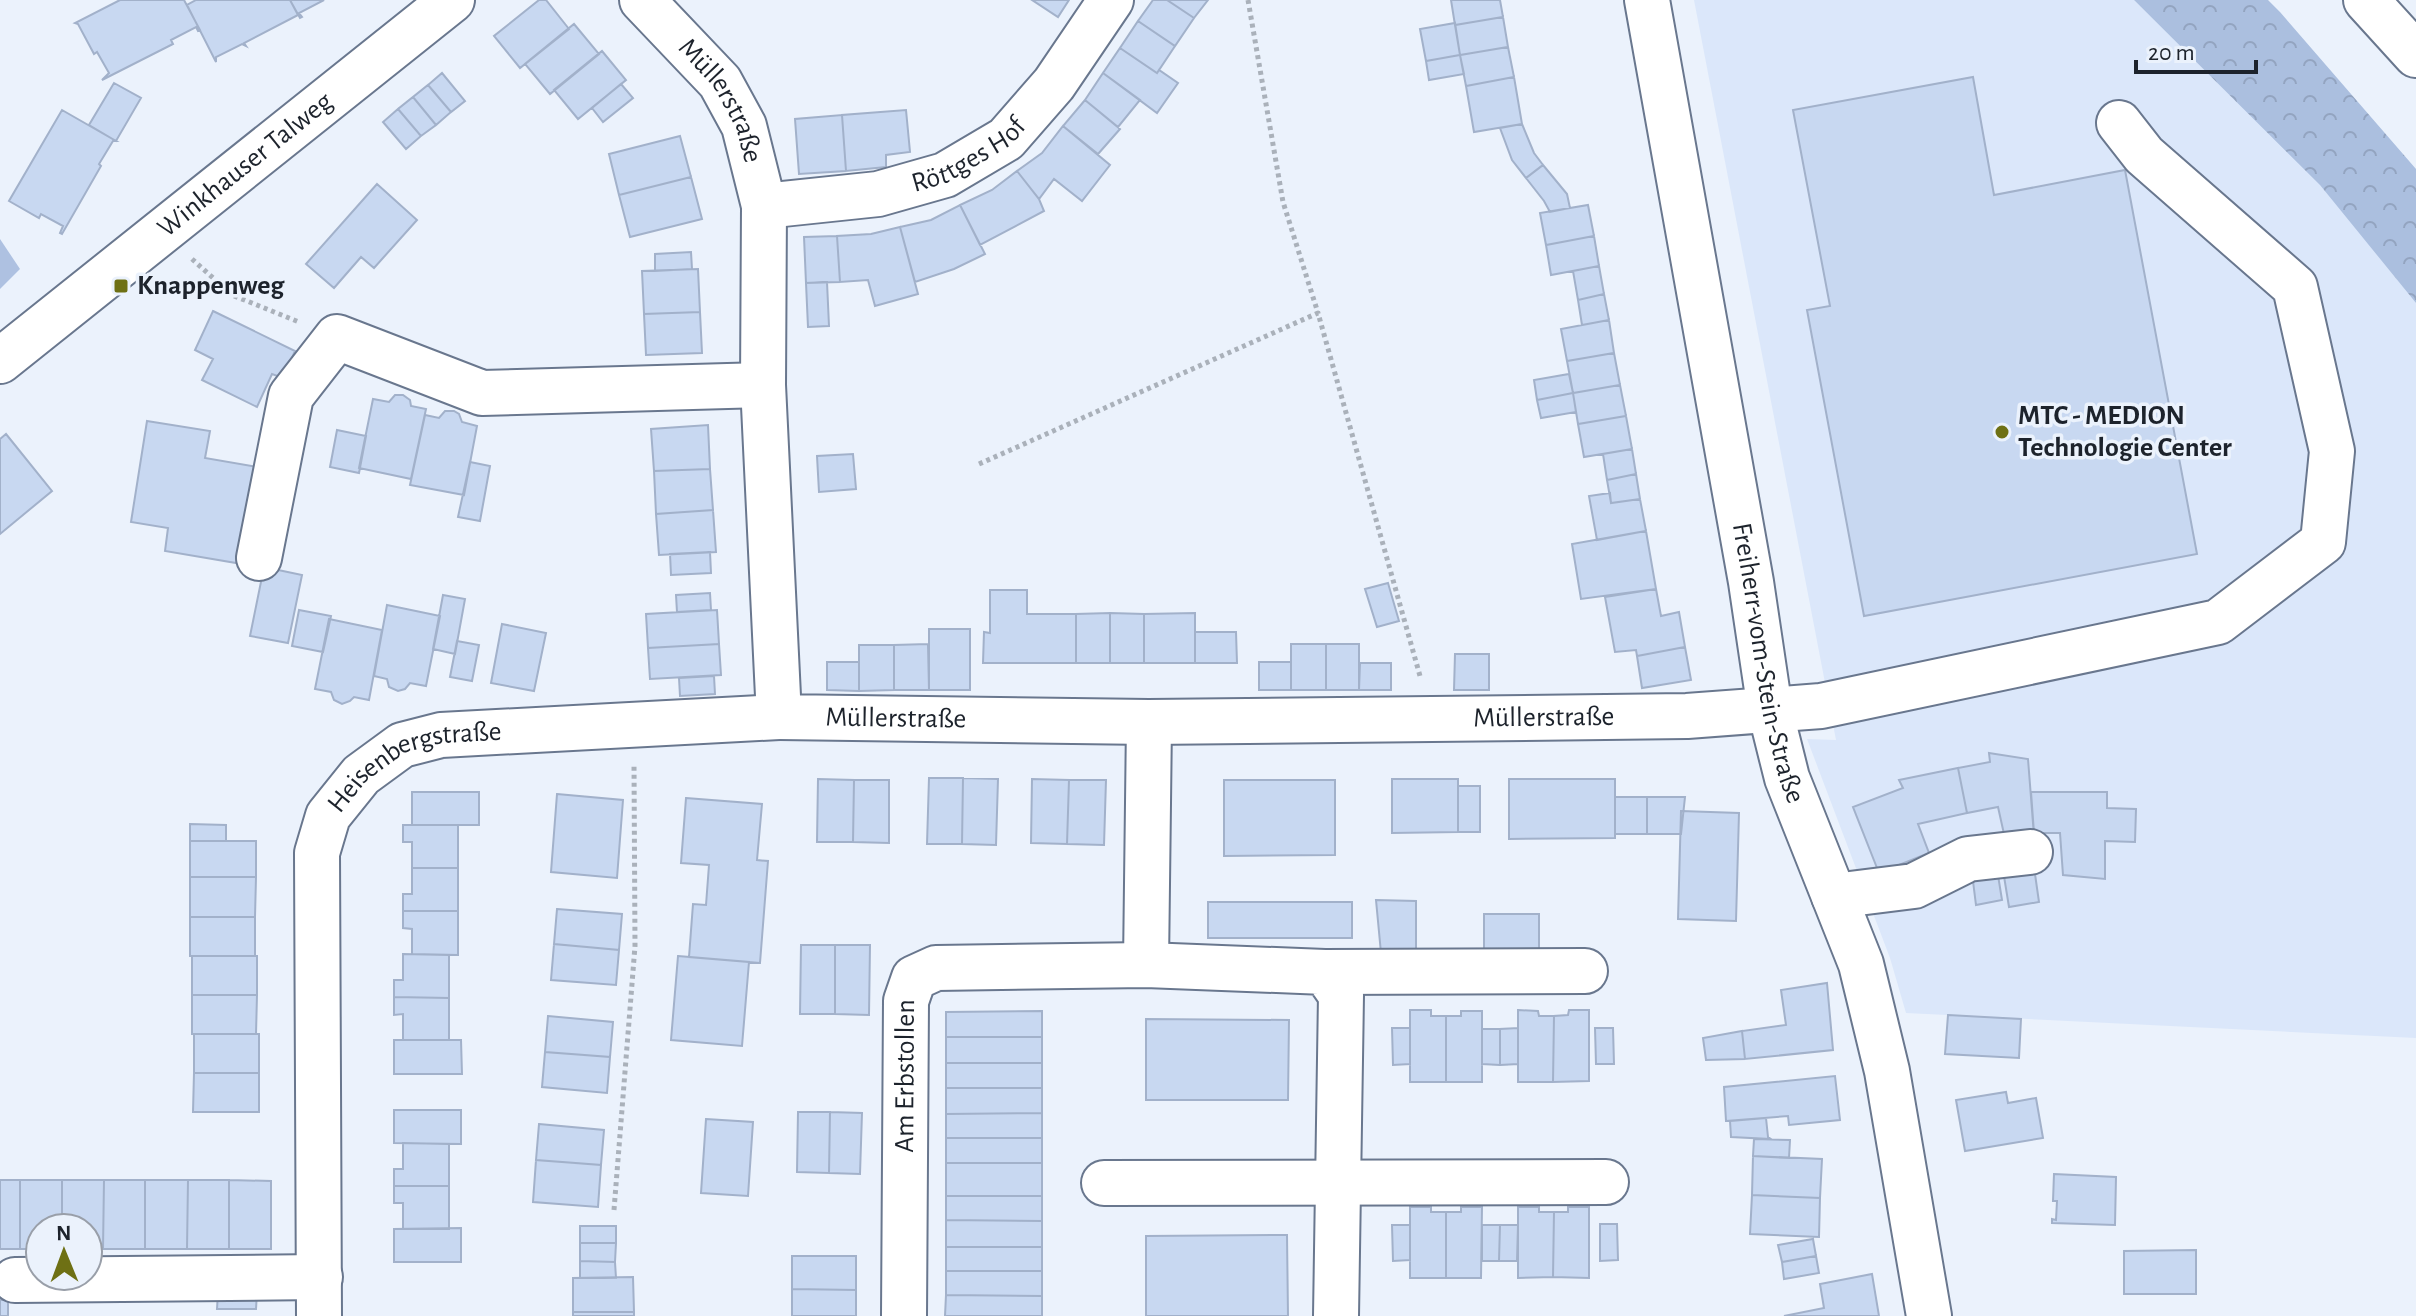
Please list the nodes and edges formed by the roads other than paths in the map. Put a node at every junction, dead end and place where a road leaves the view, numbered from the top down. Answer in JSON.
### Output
{"nodes":[{"id":1,"x":452,"y":0,"type":"edge"},
{"id":2,"x":642,"y":0,"type":"edge"},
{"id":3,"x":1111,"y":0,"type":"edge"},
{"id":4,"x":1647,"y":0,"type":"edge"},
{"id":5,"x":2366,"y":0,"type":"edge"},
{"id":6,"x":2416,"y":55,"type":"edge"},
{"id":7,"x":2119,"y":123,"type":"dead end"},
{"id":8,"x":764,"y":206,"type":"junction"},
{"id":9,"x":0,"y":361,"type":"edge"},
{"id":10,"x":763,"y":385,"type":"junction"},
{"id":11,"x":259,"y":558,"type":"dead end"},
{"id":12,"x":1770,"y":710,"type":"junction"},
{"id":13,"x":779,"y":717,"type":"junction"},
{"id":14,"x":1149,"y":722,"type":"junction"},
{"id":15,"x":2030,"y":852,"type":"dead end"},
{"id":16,"x":1834,"y":896,"type":"junction"},
{"id":17,"x":1146,"y":965,"type":"junction"},
{"id":18,"x":1585,"y":971,"type":"dead end"},
{"id":19,"x":1325,"y":972,"type":"junction"},
{"id":20,"x":1336,"y":1182,"type":"junction"},
{"id":21,"x":1606,"y":1182,"type":"dead end"},
{"id":22,"x":1104,"y":1183,"type":"dead end"},
{"id":23,"x":15,"y":1280,"type":"dead end"},
{"id":24,"x":320,"y":1296,"type":"edge"},
{"id":25,"x":904,"y":1316,"type":"edge"},
{"id":26,"x":1336,"y":1316,"type":"edge"},
{"id":27,"x":1929,"y":1316,"type":"edge"}],
"edges":[{"from":1,"to":9,"type":"main road","name":"Winkhauser Talweg"},
{"from":2,"to":8,"type":"main road","name":"Müllerstraße"},
{"from":3,"to":8,"type":"main road","name":"Röttges Hof"},
{"from":4,"to":12,"type":"main road","name":"Freiherr-vom-Stein-Straße"},
{"from":5,"to":6,"type":"main road"},
{"from":7,"to":12,"type":"main road","name":"Müllerstraße"},
{"from":8,"to":10,"type":"main road","name":"Müllerstraße"},
{"from":10,"to":11,"type":"main road"},
{"from":10,"to":13,"type":"main road","name":"Müllerstraße"},
{"from":12,"to":14,"type":"main road","name":"Müllerstraße"},
{"from":12,"to":16,"type":"main road","name":"Freiherr-vom-Stein-Straße"},
{"from":13,"to":14,"type":"main road","name":"Müllerstraße"},
{"from":13,"to":24,"type":"main road","name":"Heisenbergstraße"},
{"from":14,"to":17,"type":"main road"},
{"from":15,"to":16,"type":"main road"},
{"from":16,"to":27,"type":"main road","name":"Freiherr-vom-Stein-Straße"},
{"from":17,"to":19,"type":"main road","name":"Am Erbstollen"},
{"from":17,"to":25,"type":"main road","name":"Am Erbstollen"},
{"from":18,"to":19,"type":"main road","name":"Am Erbstollen"},
{"from":19,"to":20,"type":"main road"},
{"from":20,"to":21,"type":"main road"},
{"from":20,"to":22,"type":"main road"},
{"from":20,"to":26,"type":"main road"},
{"from":23,"to":24,"type":"main road","name":"Heisenbergstraße"}]}
